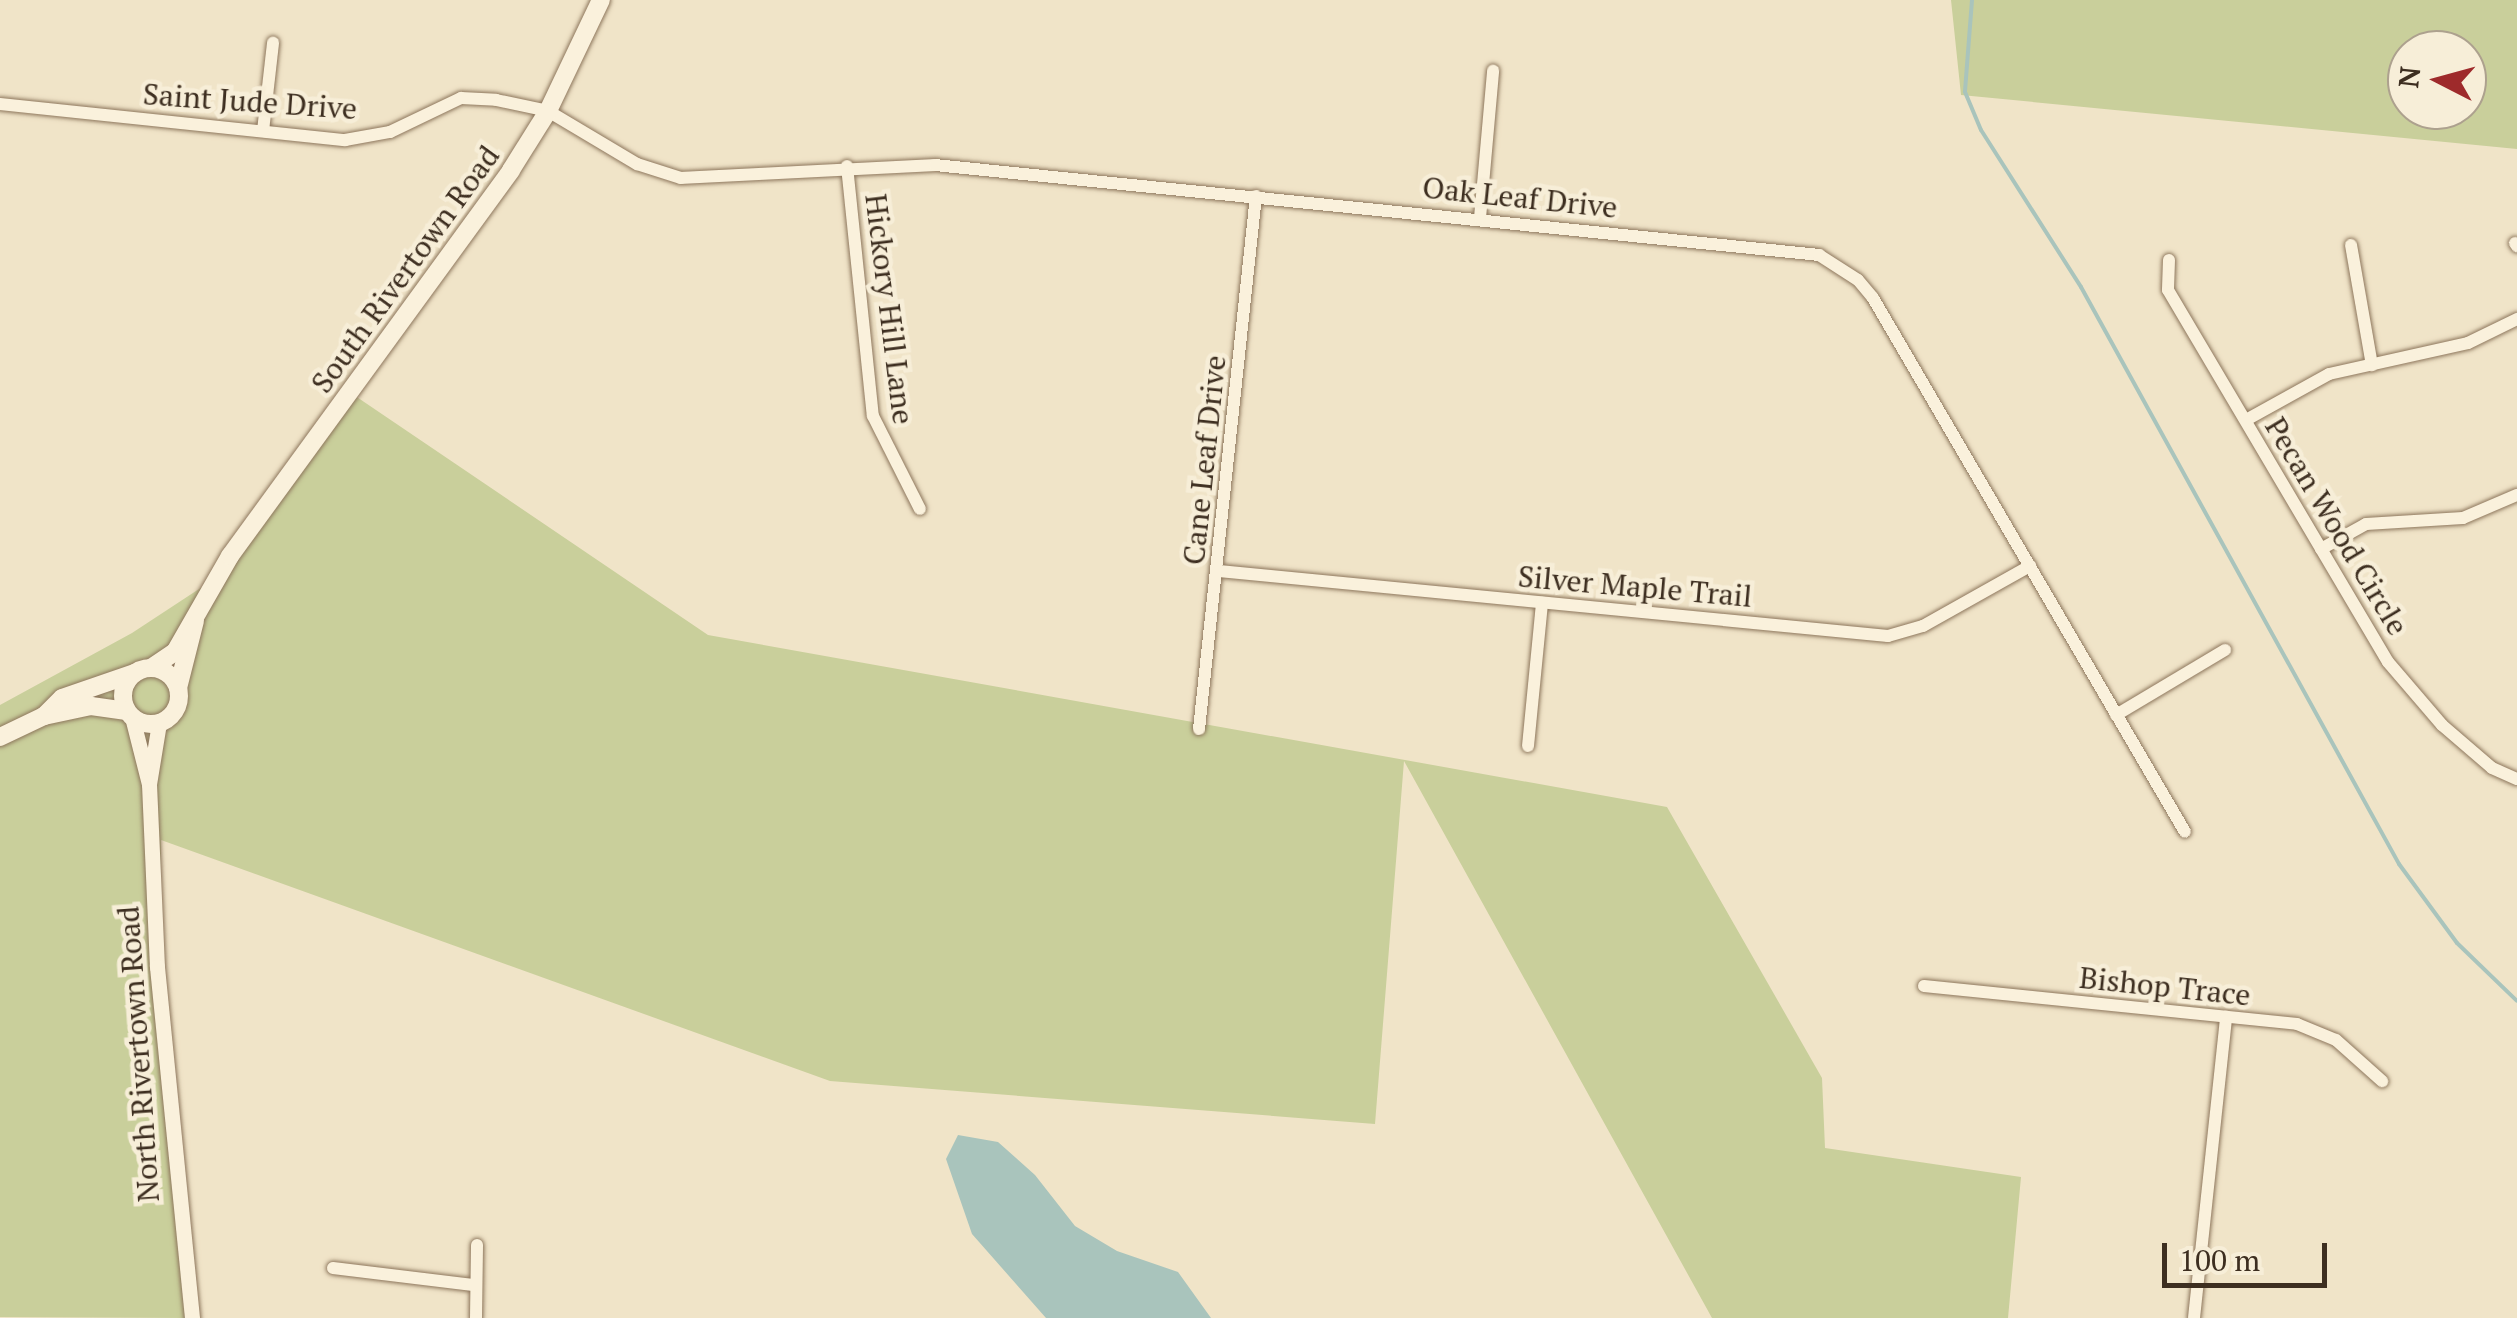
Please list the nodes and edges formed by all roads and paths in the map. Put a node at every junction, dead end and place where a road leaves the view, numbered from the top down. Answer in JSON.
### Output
{"nodes":[{"id":1,"x":600,"y":0,"type":"edge"},
{"id":2,"x":274,"y":43,"type":"dead end"},
{"id":3,"x":1493,"y":71,"type":"dead end"},
{"id":4,"x":0,"y":104,"type":"edge"},
{"id":5,"x":548,"y":111,"type":"junction"},
{"id":6,"x":263,"y":131,"type":"junction"},
{"id":7,"x":846,"y":166,"type":"junction"},
{"id":8,"x":1256,"y":196,"type":"junction"},
{"id":9,"x":1480,"y":218,"type":"junction"},
{"id":10,"x":2351,"y":245,"type":"dead end"},
{"id":11,"x":2169,"y":260,"type":"dead end"},
{"id":12,"x":2517,"y":319,"type":"edge"},
{"id":13,"x":2372,"y":365,"type":"junction"},
{"id":14,"x":2246,"y":420,"type":"junction"},
{"id":15,"x":2517,"y":495,"type":"edge"},
{"id":16,"x":920,"y":509,"type":"dead end"},
{"id":17,"x":2322,"y":548,"type":"junction"},
{"id":18,"x":2030,"y":566,"type":"junction"},
{"id":19,"x":1219,"y":570,"type":"junction"},
{"id":20,"x":1542,"y":603,"type":"junction"},
{"id":21,"x":195,"y":621,"type":"junction"},
{"id":22,"x":2225,"y":650,"type":"dead end"},
{"id":23,"x":142,"y":670,"type":"junction"},
{"id":24,"x":178,"y":688,"type":"junction"},
{"id":25,"x":130,"y":714,"type":"junction"},
{"id":26,"x":2116,"y":715,"type":"junction"},
{"id":27,"x":44,"y":716,"type":"junction"},
{"id":28,"x":159,"y":723,"type":"junction"},
{"id":29,"x":1199,"y":729,"type":"dead end"},
{"id":30,"x":0,"y":736,"type":"edge"},
{"id":31,"x":1528,"y":746,"type":"dead end"},
{"id":32,"x":2517,"y":778,"type":"edge"},
{"id":33,"x":148,"y":784,"type":"junction"},
{"id":34,"x":2185,"y":832,"type":"dead end"},
{"id":35,"x":1924,"y":986,"type":"dead end"},
{"id":36,"x":2226,"y":1017,"type":"junction"},
{"id":37,"x":2382,"y":1081,"type":"dead end"},
{"id":38,"x":477,"y":1246,"type":"dead end"},
{"id":39,"x":332,"y":1268,"type":"dead end"},
{"id":40,"x":473,"y":1285,"type":"junction"},
{"id":41,"x":192,"y":1318,"type":"edge"},
{"id":42,"x":476,"y":1318,"type":"edge"},
{"id":43,"x":2194,"y":1318,"type":"edge"}],
"edges":[{"from":1,"to":5,"type":"main road","name":"South Rivertown Road"},
{"from":2,"to":6,"type":"street"},
{"from":3,"to":9,"type":"street"},
{"from":4,"to":6,"type":"street","name":"Saint Jude Drive"},
{"from":5,"to":6,"type":"street","name":"Saint Jude Drive"},
{"from":5,"to":7,"type":"street","name":"Oak Leaf Drive"},
{"from":5,"to":21,"type":"main road","name":"South Rivertown Road"},
{"from":7,"to":8,"type":"street","name":"Oak Leaf Drive"},
{"from":7,"to":16,"type":"street","name":"Hickory Hill Lane"},
{"from":8,"to":9,"type":"street","name":"Oak Leaf Drive"},
{"from":8,"to":19,"type":"street","name":"Cane Leaf Drive"},
{"from":9,"to":18,"type":"street","name":"Oak Leaf Drive"},
{"from":10,"to":13,"type":"street"},
{"from":11,"to":14,"type":"street","name":"Pecan Wood Circle"},
{"from":12,"to":13,"type":"street"},
{"from":13,"to":14,"type":"street"},
{"from":14,"to":17,"type":"street","name":"Pecan Wood Circle"},
{"from":15,"to":17,"type":"street"},
{"from":17,"to":32,"type":"street","name":"Pecan Wood Circle"},
{"from":18,"to":20,"type":"street","name":"Silver Maple Trail"},
{"from":18,"to":26,"type":"street","name":"Oak Leaf Drive"},
{"from":19,"to":20,"type":"street","name":"Silver Maple Trail"},
{"from":19,"to":29,"type":"street","name":"Cane Leaf Drive"},
{"from":20,"to":31,"type":"street"},
{"from":21,"to":23,"type":"main road"},
{"from":21,"to":24,"type":"main road"},
{"from":22,"to":26,"type":"street"},
{"from":23,"to":24,"type":"main road"},
{"from":23,"to":25,"type":"main road"},
{"from":23,"to":27,"type":"main road"},
{"from":24,"to":28,"type":"main road"},
{"from":25,"to":27,"type":"main road"},
{"from":25,"to":28,"type":"main road"},
{"from":25,"to":33,"type":"street","name":"North Rivertown Road"},
{"from":26,"to":34,"type":"street","name":"Oak Leaf Drive"},
{"from":27,"to":30,"type":"main road"},
{"from":28,"to":33,"type":"street","name":"North Rivertown Road"},
{"from":33,"to":41,"type":"street","name":"North Rivertown Road"},
{"from":35,"to":36,"type":"street","name":"Bishop Trace"},
{"from":36,"to":37,"type":"street","name":"Bishop Trace"},
{"from":36,"to":43,"type":"street"},
{"from":38,"to":40,"type":"street"},
{"from":39,"to":40,"type":"street"},
{"from":40,"to":42,"type":"street"}]}
